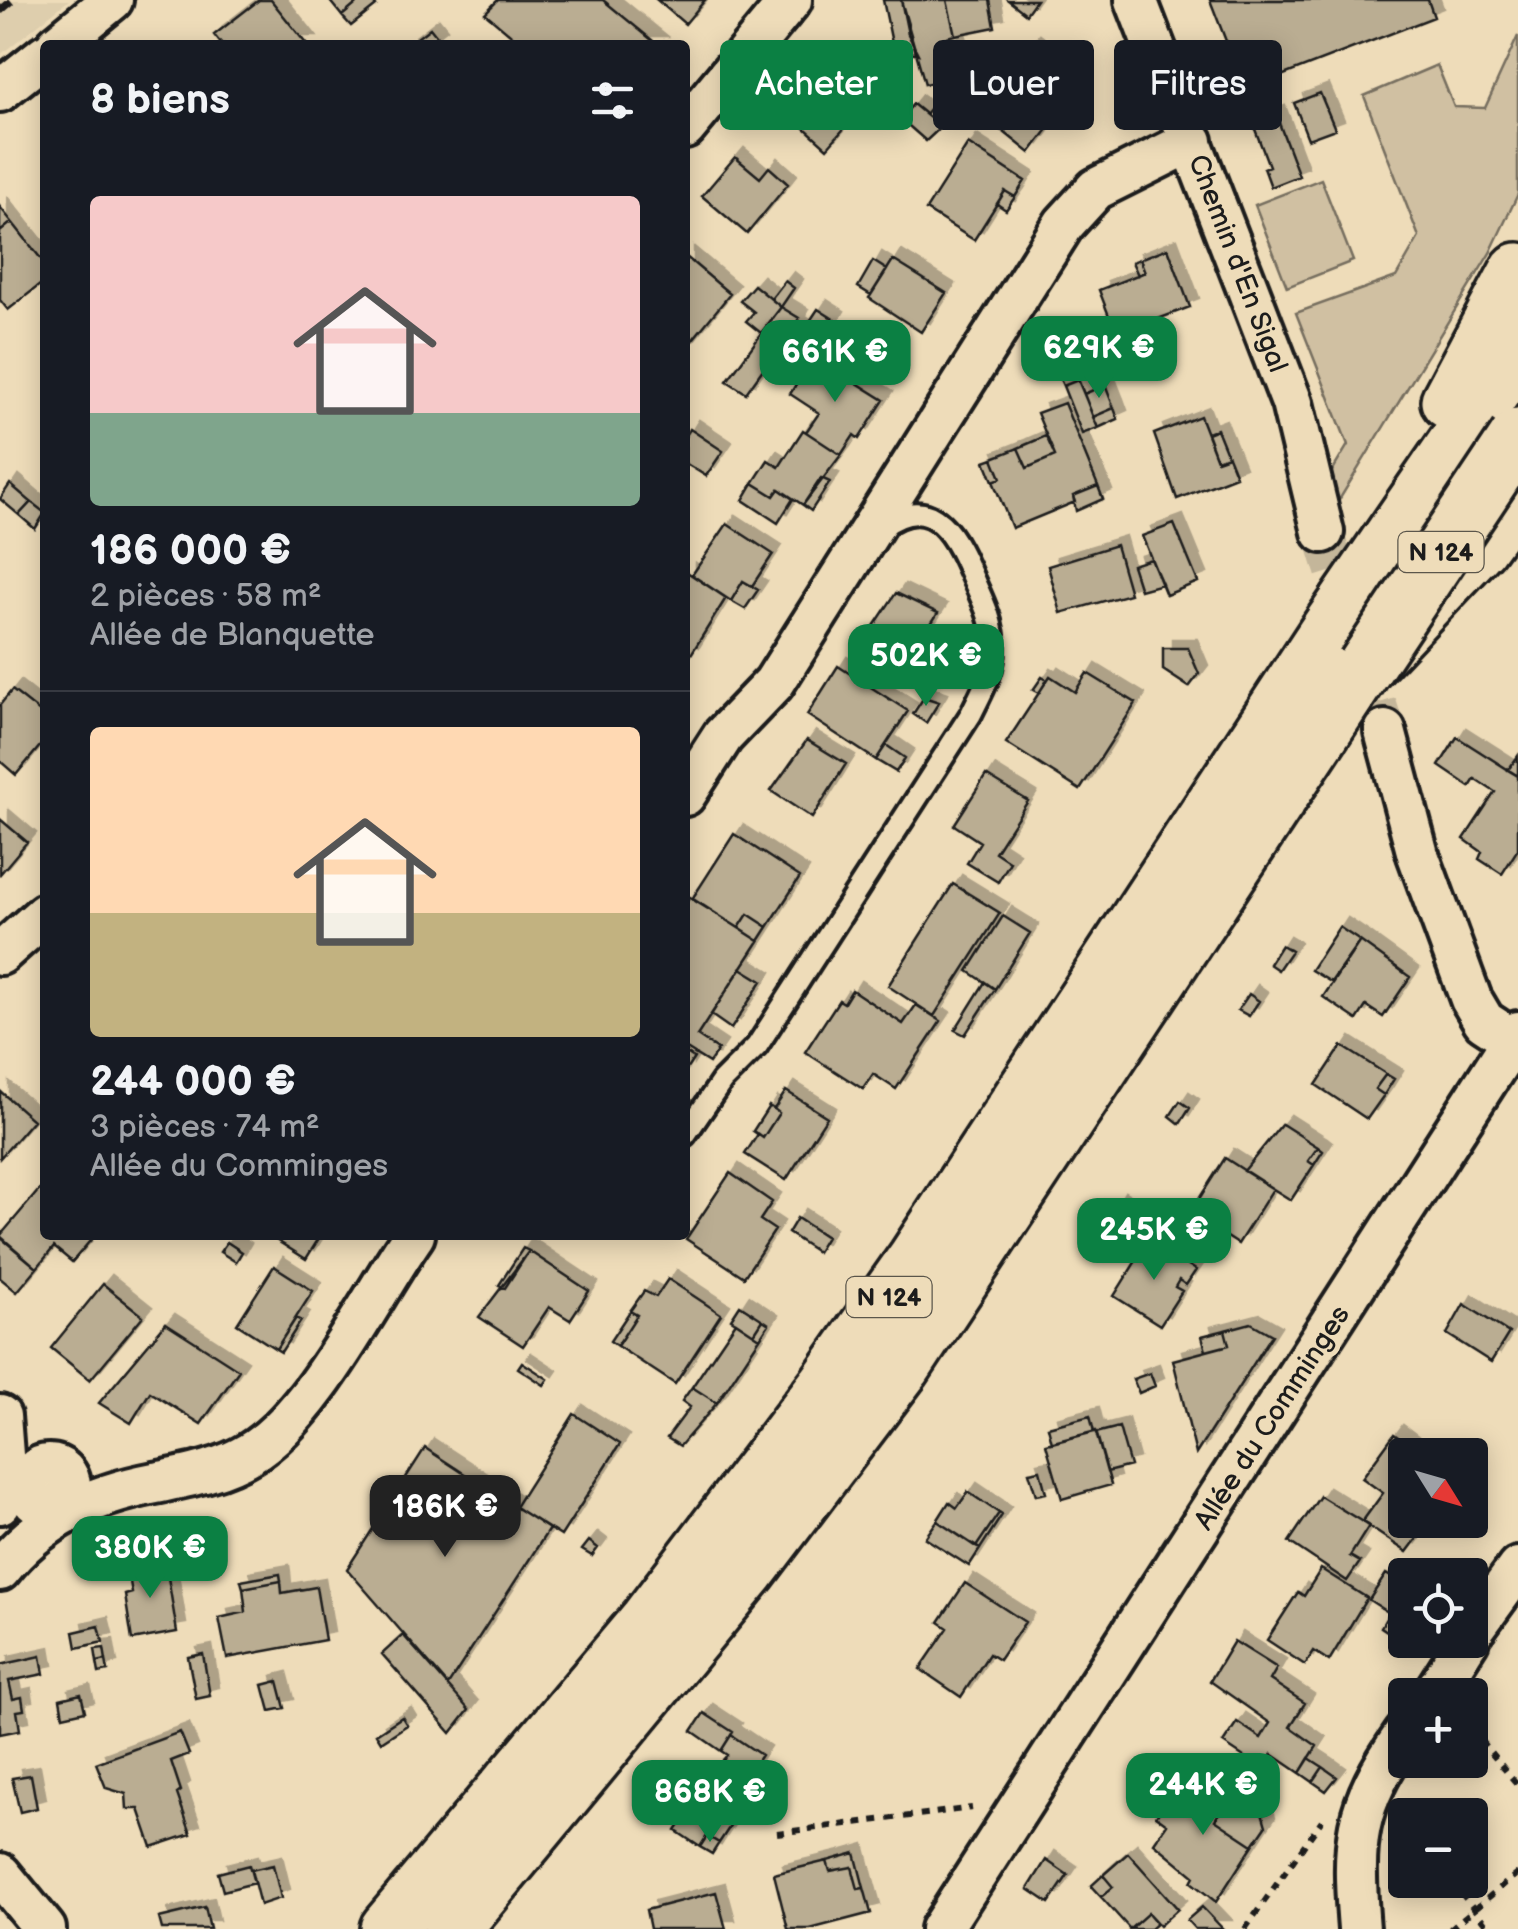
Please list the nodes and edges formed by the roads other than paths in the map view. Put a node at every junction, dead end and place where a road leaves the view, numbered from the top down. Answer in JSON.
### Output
{"nodes":[{"id":1,"x":112,"y":0,"type":"edge"},
{"id":2,"x":792,"y":0,"type":"edge"},
{"id":3,"x":1136,"y":0,"type":"edge"},
{"id":4,"x":63,"y":40,"type":"edge"},
{"id":5,"x":40,"y":59,"type":"edge"},
{"id":6,"x":0,"y":91,"type":"edge"},
{"id":7,"x":690,"y":122,"type":"edge"},
{"id":8,"x":1192,"y":141,"type":"junction"},
{"id":9,"x":1518,"y":271,"type":"edge"},
{"id":10,"x":1518,"y":354,"type":"edge"},
{"id":11,"x":1518,"y":437,"type":"edge"},
{"id":12,"x":1518,"y":492,"type":"edge"},
{"id":13,"x":1323,"y":532,"type":"tunnel mouth"},
{"id":14,"x":867,"y":538,"type":"junction"},
{"id":15,"x":1333,"y":623,"type":"junction"},
{"id":16,"x":1364,"y":668,"type":"junction"},
{"id":17,"x":1385,"y":731,"type":"tunnel mouth"},
{"id":18,"x":690,"y":787,"type":"edge"},
{"id":19,"x":40,"y":918,"type":"edge"},
{"id":20,"x":0,"y":954,"type":"edge"},
{"id":21,"x":1516,"y":1036,"type":"edge"},
{"id":22,"x":690,"y":1128,"type":"edge"},
{"id":23,"x":411,"y":1240,"type":"edge"},
{"id":24,"x":0,"y":1416,"type":"edge"},
{"id":25,"x":30,"y":1495,"type":"edge"},
{"id":26,"x":1518,"y":1568,"type":"edge"},
{"id":27,"x":0,"y":1570,"type":"edge"},
{"id":28,"x":1488,"y":1609,"type":"edge"},
{"id":29,"x":1388,"y":1758,"type":"edge"},
{"id":30,"x":0,"y":1874,"type":"edge"},
{"id":31,"x":44,"y":1929,"type":"edge"},
{"id":32,"x":388,"y":1929,"type":"edge"},
{"id":33,"x":452,"y":1929,"type":"edge"},
{"id":34,"x":941,"y":1929,"type":"edge"},
{"id":35,"x":1359,"y":1929,"type":"edge"}],
"edges":[{"from":1,"to":4,"type":"street"},
{"from":2,"to":7,"type":"street"},
{"from":3,"to":8,"type":"street","name":"Chemin d'En Sigal"},
{"from":5,"to":6,"type":"street"},
{"from":8,"to":13,"type":"street","name":"Chemin d'En Sigal"},
{"from":8,"to":14,"type":"street"},
{"from":9,"to":15,"type":"highway"},
{"from":10,"to":15,"type":"highway","number":"N 124"},
{"from":11,"to":16,"type":"highway","number":"N 124","bridge":true},
{"from":12,"to":16,"type":"highway"},
{"from":14,"to":18,"type":"street"},
{"from":14,"to":22,"type":"lane"},
{"from":15,"to":32,"type":"highway","number":"N 124"},
{"from":16,"to":33,"type":"highway","number":"N 124"},
{"from":17,"to":21,"type":"street"},
{"from":19,"to":20,"type":"street"},
{"from":21,"to":34,"type":"street","name":"Allée du Comminges"},
{"from":23,"to":25,"type":"street"},
{"from":24,"to":25,"type":"street"},
{"from":25,"to":27,"type":"street"},
{"from":26,"to":28,"type":"street"},
{"from":29,"to":35,"type":"street"},
{"from":30,"to":31,"type":"street"}]}
